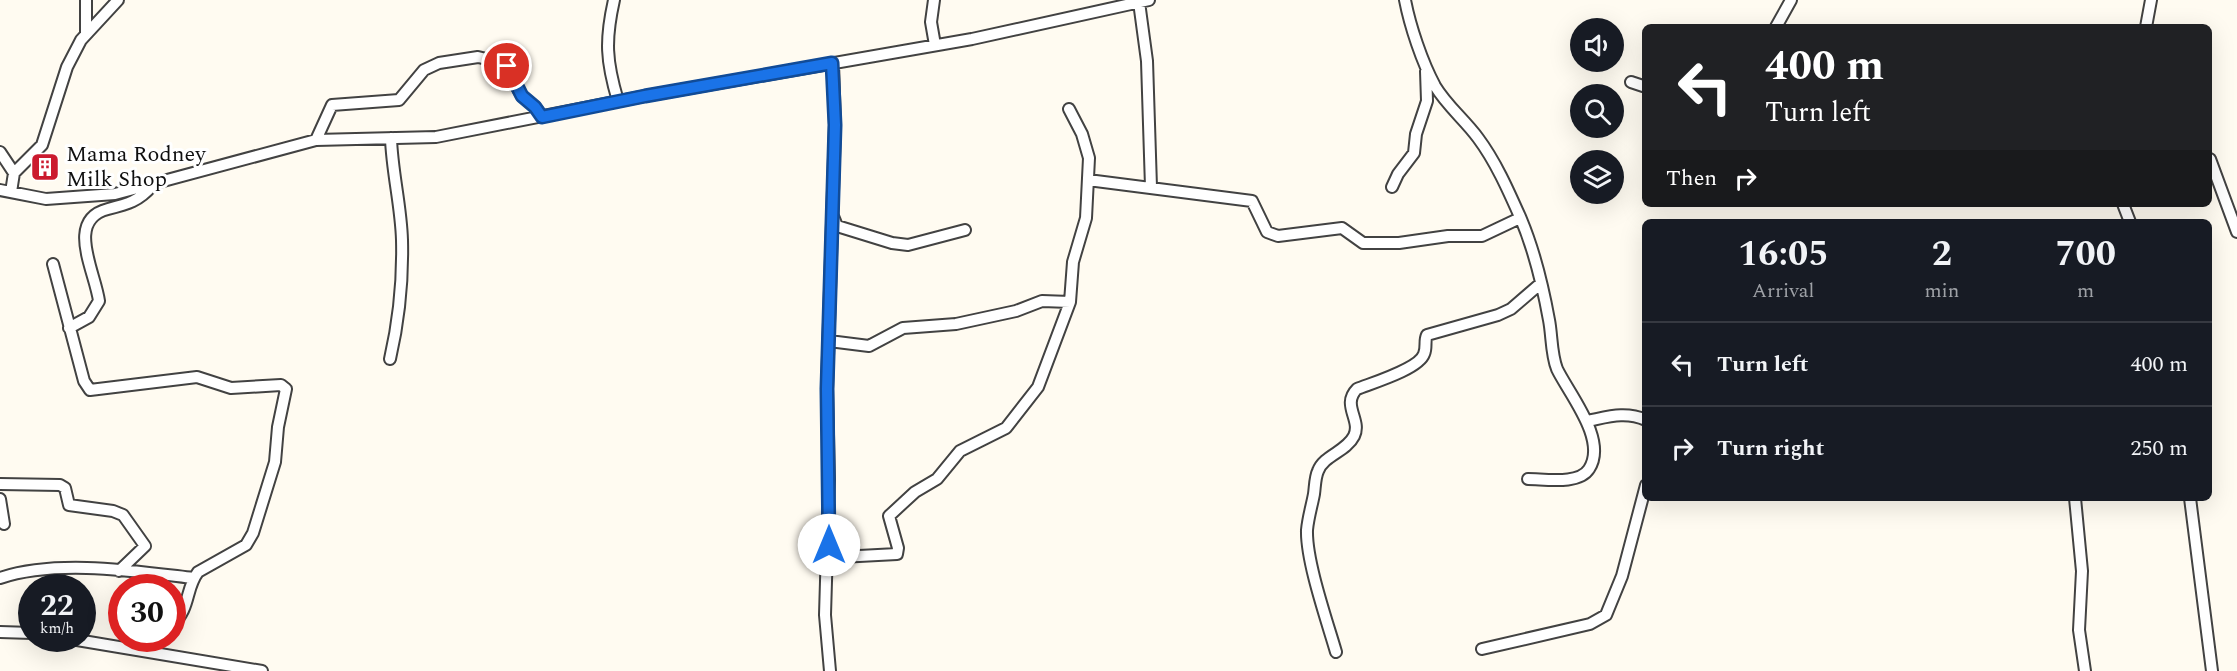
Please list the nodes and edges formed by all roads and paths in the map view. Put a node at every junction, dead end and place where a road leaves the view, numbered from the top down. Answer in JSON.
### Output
{"nodes":[{"id":1,"x":86,"y":0,"type":"edge"},
{"id":2,"x":118,"y":0,"type":"edge"},
{"id":3,"x":614,"y":0,"type":"edge"},
{"id":4,"x":934,"y":0,"type":"edge"},
{"id":5,"x":1405,"y":0,"type":"edge"},
{"id":6,"x":1791,"y":0,"type":"edge"},
{"id":7,"x":2151,"y":0,"type":"edge"},
{"id":8,"x":1144,"y":1,"type":"edge"},
{"id":9,"x":1778,"y":24,"type":"edge"},
{"id":10,"x":2147,"y":24,"type":"edge"},
{"id":11,"x":86,"y":33,"type":"junction"},
{"id":12,"x":935,"y":45,"type":"junction"},
{"id":13,"x":832,"y":63,"type":"junction"},
{"id":14,"x":1426,"y":66,"type":"junction"},
{"id":15,"x":1631,"y":82,"type":"dead end"},
{"id":16,"x":1642,"y":86,"type":"edge"},
{"id":17,"x":618,"y":101,"type":"junction"},
{"id":18,"x":1070,"y":109,"type":"dead end"},
{"id":19,"x":542,"y":117,"type":"junction"},
{"id":20,"x":391,"y":138,"type":"junction"},
{"id":21,"x":316,"y":140,"type":"junction"},
{"id":22,"x":0,"y":152,"type":"edge"},
{"id":23,"x":2212,"y":164,"type":"edge"},
{"id":24,"x":14,"y":173,"type":"junction"},
{"id":25,"x":1088,"y":180,"type":"junction"},
{"id":26,"x":153,"y":185,"type":"junction"},
{"id":27,"x":1151,"y":187,"type":"junction"},
{"id":28,"x":1392,"y":187,"type":"dead end"},
{"id":29,"x":5,"y":191,"type":"edge"},
{"id":30,"x":832,"y":215,"type":"junction"},
{"id":31,"x":1520,"y":218,"type":"junction"},
{"id":32,"x":965,"y":230,"type":"dead end"},
{"id":33,"x":2237,"y":232,"type":"edge"},
{"id":34,"x":53,"y":264,"type":"dead end"},
{"id":35,"x":1540,"y":284,"type":"junction"},
{"id":36,"x":1070,"y":302,"type":"junction"},
{"id":37,"x":69,"y":328,"type":"junction"},
{"id":38,"x":829,"y":341,"type":"junction"},
{"id":39,"x":390,"y":359,"type":"dead end"},
{"id":40,"x":1642,"y":418,"type":"edge"},
{"id":41,"x":1587,"y":421,"type":"junction"},
{"id":42,"x":1528,"y":479,"type":"dead end"},
{"id":43,"x":0,"y":484,"type":"edge"},
{"id":44,"x":0,"y":499,"type":"edge"},
{"id":45,"x":1642,"y":500,"type":"edge"},
{"id":46,"x":2075,"y":501,"type":"edge"},
{"id":47,"x":2190,"y":501,"type":"edge"},
{"id":48,"x":4,"y":524,"type":"dead end"},
{"id":49,"x":829,"y":545,"type":"junction"},
{"id":50,"x":119,"y":571,"type":"junction"},
{"id":51,"x":0,"y":578,"type":"edge"},
{"id":52,"x":193,"y":578,"type":"junction"},
{"id":53,"x":186,"y":608,"type":"edge"},
{"id":54,"x":0,"y":632,"type":"edge"},
{"id":55,"x":18,"y":633,"type":"edge"},
{"id":56,"x":1482,"y":649,"type":"dead end"},
{"id":57,"x":151,"y":652,"type":"edge"},
{"id":58,"x":1336,"y":652,"type":"dead end"},
{"id":59,"x":262,"y":671,"type":"edge"},
{"id":60,"x":830,"y":671,"type":"edge"},
{"id":61,"x":2085,"y":671,"type":"edge"},
{"id":62,"x":2212,"y":671,"type":"edge"}],
"edges":[{"from":1,"to":11,"type":"street"},
{"from":2,"to":11,"type":"street"},
{"from":3,"to":17,"type":"street"},
{"from":4,"to":12,"type":"street"},
{"from":5,"to":14,"type":"street"},
{"from":6,"to":9,"type":"street"},
{"from":7,"to":10,"type":"street"},
{"from":8,"to":12,"type":"street"},
{"from":8,"to":27,"type":"street"},
{"from":11,"to":24,"type":"street"},
{"from":12,"to":13,"type":"street"},
{"from":13,"to":17,"type":"street"},
{"from":13,"to":30,"type":"street"},
{"from":14,"to":28,"type":"street"},
{"from":14,"to":31,"type":"street"},
{"from":15,"to":16,"type":"street"},
{"from":17,"to":19,"type":"street"},
{"from":18,"to":25,"type":"street"},
{"from":19,"to":20,"type":"street"},
{"from":19,"to":21,"type":"street"},
{"from":20,"to":21,"type":"street"},
{"from":20,"to":39,"type":"street"},
{"from":21,"to":26,"type":"street"},
{"from":22,"to":24,"type":"street"},
{"from":23,"to":33,"type":"street"},
{"from":24,"to":29,"type":"street"},
{"from":25,"to":27,"type":"street"},
{"from":25,"to":36,"type":"street"},
{"from":26,"to":29,"type":"street"},
{"from":26,"to":37,"type":"street"},
{"from":27,"to":31,"type":"street"},
{"from":30,"to":32,"type":"street"},
{"from":30,"to":38,"type":"street"},
{"from":31,"to":35,"type":"street"},
{"from":34,"to":37,"type":"street"},
{"from":35,"to":41,"type":"street"},
{"from":35,"to":58,"type":"street"},
{"from":36,"to":38,"type":"street"},
{"from":36,"to":49,"type":"street"},
{"from":37,"to":52,"type":"street"},
{"from":38,"to":49,"type":"street"},
{"from":40,"to":41,"type":"street"},
{"from":41,"to":42,"type":"street"},
{"from":43,"to":50,"type":"street"},
{"from":44,"to":48,"type":"street"},
{"from":45,"to":56,"type":"street"},
{"from":46,"to":61,"type":"street"},
{"from":47,"to":62,"type":"street"},
{"from":49,"to":60,"type":"street"},
{"from":50,"to":51,"type":"street"},
{"from":50,"to":52,"type":"street"},
{"from":52,"to":53,"type":"street"},
{"from":54,"to":55,"type":"street"},
{"from":57,"to":59,"type":"street"}]}
